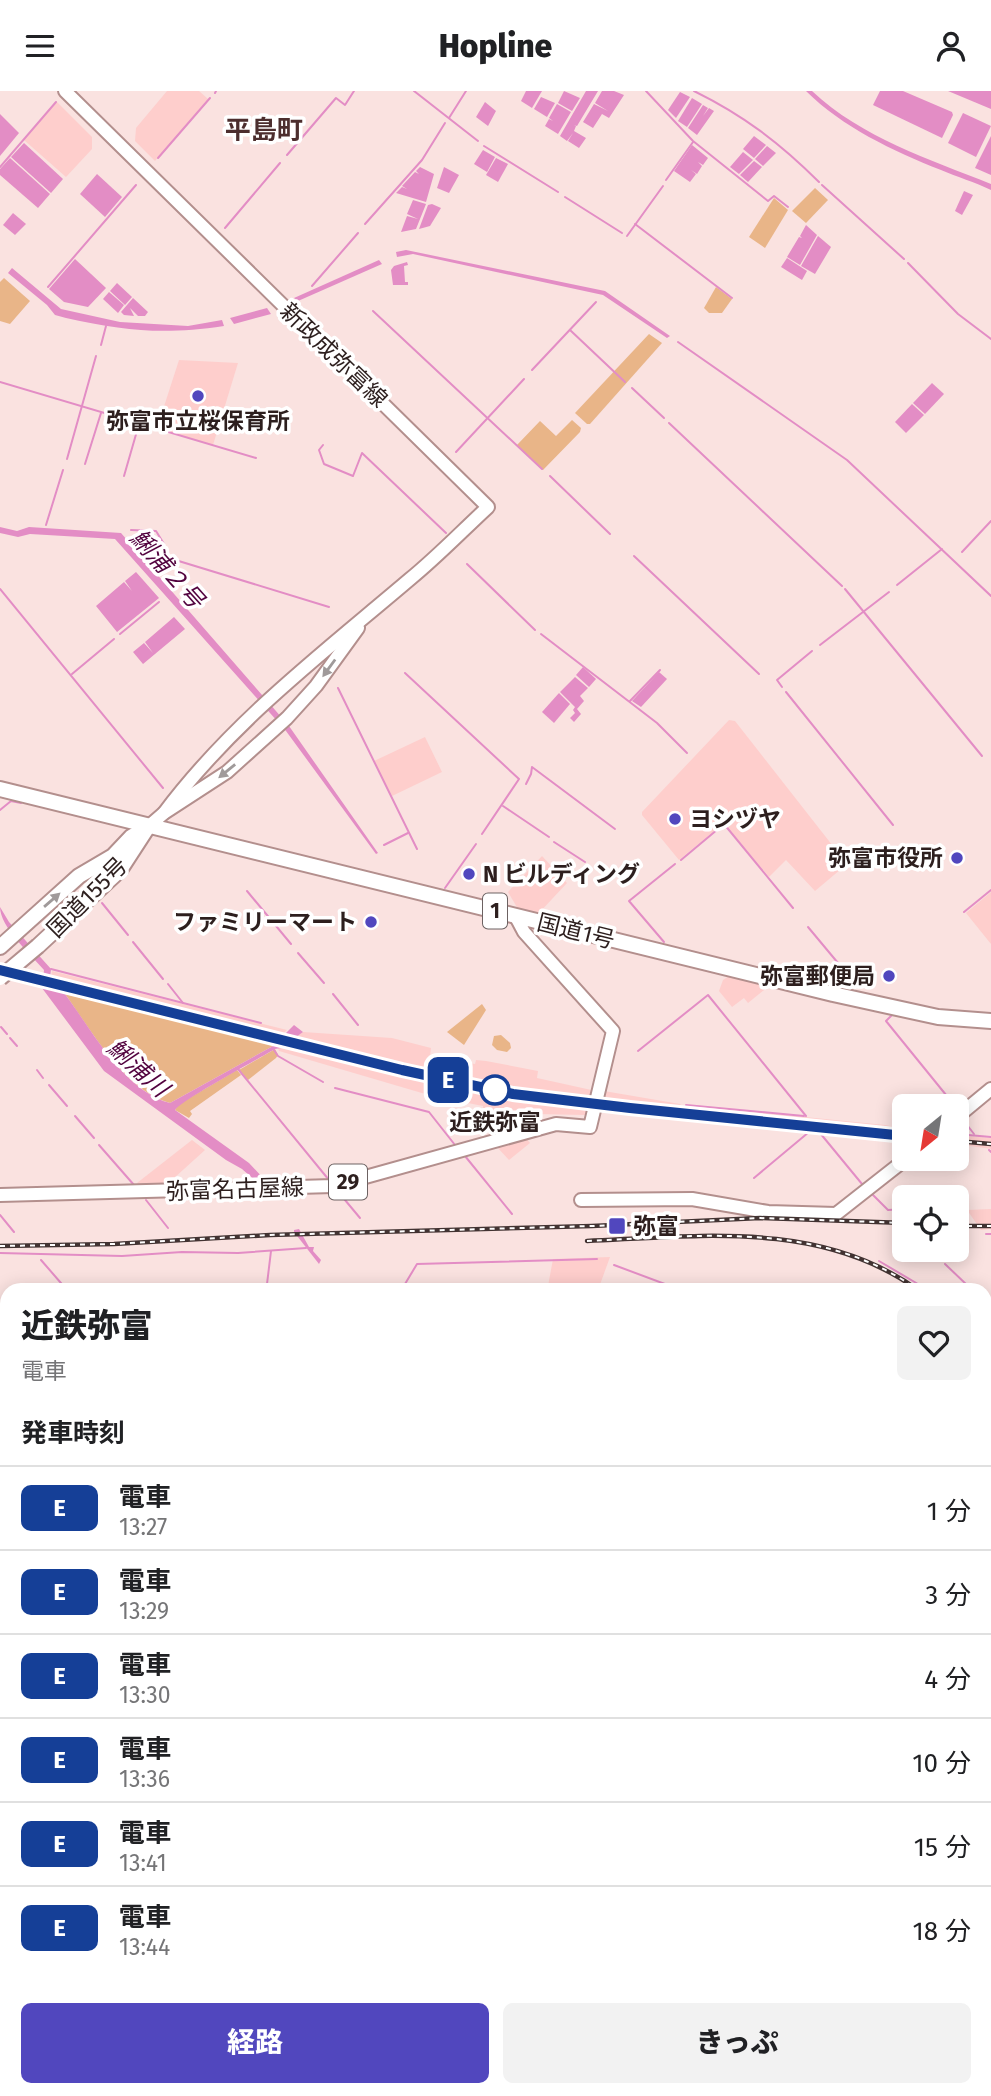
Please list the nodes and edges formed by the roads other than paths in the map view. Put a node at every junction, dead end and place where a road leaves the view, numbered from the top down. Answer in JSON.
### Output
{"nodes":[{"id":1,"x":65,"y":91,"type":"edge"},
{"id":2,"x":369,"y":614,"type":"junction"},
{"id":3,"x":0,"y":789,"type":"edge"},
{"id":4,"x":164,"y":813,"type":"junction"},
{"id":5,"x":149,"y":826,"type":"junction"},
{"id":6,"x":516,"y":917,"type":"junction"},
{"id":7,"x":0,"y":947,"type":"edge"},
{"id":8,"x":0,"y":978,"type":"edge"},
{"id":9,"x":991,"y":1021,"type":"edge"},
{"id":10,"x":991,"y":1089,"type":"edge"},
{"id":11,"x":970,"y":1106,"type":"edge"},
{"id":12,"x":892,"y":1170,"type":"edge"},
{"id":13,"x":0,"y":1195,"type":"edge"},
{"id":14,"x":581,"y":1200,"type":"dead end"}],
"edges":[{"from":1,"to":2,"type":"main road","name":"新政成弥富線"},
{"from":2,"to":4,"type":"main road","name":"新政成弥富線"},
{"from":2,"to":4,"type":"main road","name":"新政成弥富線","one_way":true},
{"from":3,"to":5,"type":"highway","name":"国道1号","number":"1"},
{"from":4,"to":5,"type":"main road","name":"新政成弥富線"},
{"from":5,"to":6,"type":"highway","name":"国道1号","number":"1"},
{"from":7,"to":5,"type":"highway","name":"国道155号","one_way":true},
{"from":5,"to":8,"type":"highway","name":"国道155号","bridge":true},
{"from":6,"to":9,"type":"highway","name":"国道1号","number":"1"},
{"from":6,"to":13,"type":"main road","name":"弥富名古屋線","number":"29"},
{"from":10,"to":11,"type":"main road"},
{"from":12,"to":14,"type":"main road"}]}
